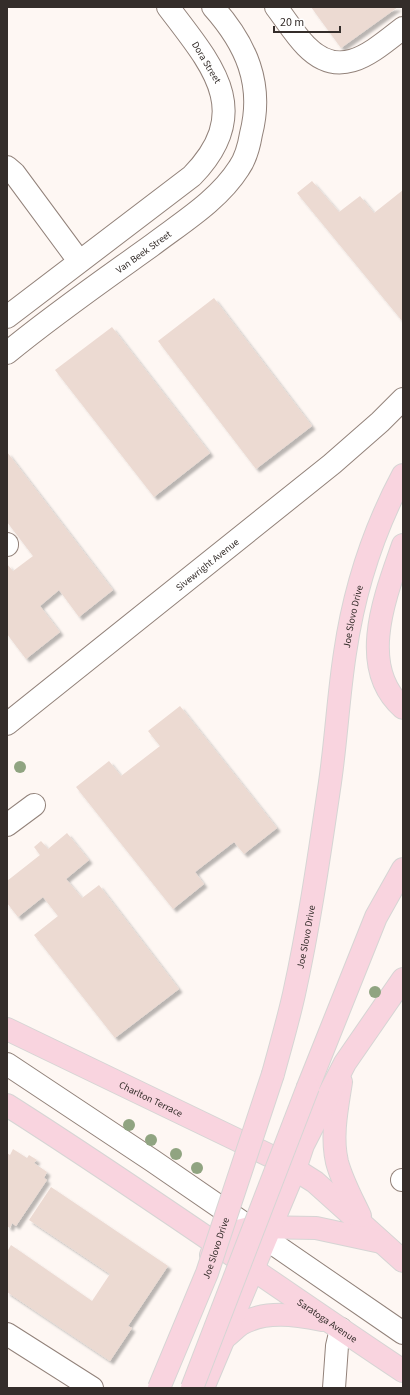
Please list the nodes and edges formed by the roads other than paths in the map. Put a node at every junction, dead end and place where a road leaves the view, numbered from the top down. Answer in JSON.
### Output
{"nodes":[{"id":1,"x":168,"y":7,"type":"edge"},
{"id":2,"x":213,"y":7,"type":"edge"},
{"id":3,"x":276,"y":7,"type":"edge"},
{"id":4,"x":403,"y":28,"type":"edge"},
{"id":5,"x":223,"y":126,"type":"junction"},
{"id":6,"x":253,"y":128,"type":"junction"},
{"id":7,"x":7,"y":167,"type":"edge"},
{"id":8,"x":71,"y":267,"type":"junction"},
{"id":9,"x":81,"y":297,"type":"junction"},
{"id":10,"x":7,"y":317,"type":"edge"},
{"id":11,"x":7,"y":353,"type":"edge"},
{"id":12,"x":403,"y":399,"type":"edge"},
{"id":13,"x":403,"y":475,"type":"edge"},
{"id":14,"x":403,"y":545,"type":"edge"},
{"id":15,"x":403,"y":708,"type":"edge"},
{"id":16,"x":7,"y":724,"type":"edge"},
{"id":17,"x":34,"y":805,"type":"dead end"},
{"id":18,"x":7,"y":825,"type":"edge"},
{"id":19,"x":403,"y":869,"type":"edge"},
{"id":20,"x":403,"y":979,"type":"edge"},
{"id":21,"x":7,"y":1029,"type":"edge"},
{"id":22,"x":345,"y":1063,"type":"junction"},
{"id":23,"x":7,"y":1064,"type":"edge"},
{"id":24,"x":7,"y":1080,"type":"edge"},
{"id":25,"x":7,"y":1105,"type":"edge"},
{"id":26,"x":295,"y":1168,"type":"junction"},
{"id":27,"x":364,"y":1225,"type":"junction"},
{"id":28,"x":232,"y":1235,"type":"junction"},
{"id":29,"x":385,"y":1243,"type":"junction"},
{"id":30,"x":262,"y":1246,"type":"junction"},
{"id":31,"x":403,"y":1260,"type":"edge"},
{"id":32,"x":335,"y":1326,"type":"junction"},
{"id":33,"x":403,"y":1333,"type":"edge"},
{"id":34,"x":7,"y":1334,"type":"edge"},
{"id":35,"x":224,"y":1338,"type":"junction"},
{"id":36,"x":403,"y":1349,"type":"edge"},
{"id":37,"x":403,"y":1371,"type":"edge"},
{"id":38,"x":92,"y":1388,"type":"edge"},
{"id":39,"x":152,"y":1388,"type":"edge"},
{"id":40,"x":159,"y":1388,"type":"edge"},
{"id":41,"x":192,"y":1388,"type":"edge"},
{"id":42,"x":203,"y":1388,"type":"edge"},
{"id":43,"x":334,"y":1388,"type":"edge"}],
"edges":[{"from":1,"to":5,"type":"street","name":"Dora Street"},
{"from":2,"to":6,"type":"street"},
{"from":3,"to":4,"type":"street"},
{"from":5,"to":6,"type":"street"},
{"from":5,"to":8,"type":"street"},
{"from":6,"to":9,"type":"street","name":"Van Beek Street"},
{"from":7,"to":8,"type":"street"},
{"from":8,"to":9,"type":"street"},
{"from":8,"to":10,"type":"street"},
{"from":9,"to":11,"type":"street","name":"Van Beek Street"},
{"from":12,"to":16,"type":"street","name":"Sivewright Avenue"},
{"from":13,"to":40,"type":"main road","name":"Joe Slovo Drive","bridge":true},
{"from":14,"to":15,"type":"main road"},
{"from":17,"to":18,"type":"street"},
{"from":19,"to":41,"type":"main road","bridge":true},
{"from":20,"to":22,"type":"main road"},
{"from":21,"to":26,"type":"main road","name":"Charlton Terrace"},
{"from":22,"to":26,"type":"main road"},
{"from":22,"to":27,"type":"main road"},
{"from":23,"to":28,"type":"street"},
{"from":24,"to":28,"type":"street"},
{"from":25,"to":28,"type":"main road"},
{"from":26,"to":27,"type":"main road"},
{"from":26,"to":30,"type":"main road"},
{"from":27,"to":29,"type":"main road"},
{"from":28,"to":30,"type":"main road"},
{"from":28,"to":30,"type":"main road"},
{"from":28,"to":39,"type":"main road"},
{"from":29,"to":30,"type":"main road"},
{"from":29,"to":31,"type":"main road"},
{"from":30,"to":32,"type":"main road","name":"Saratoga Avenue"},
{"from":30,"to":33,"type":"street"},
{"from":30,"to":35,"type":"main road"},
{"from":30,"to":36,"type":"street"},
{"from":32,"to":35,"type":"main road"},
{"from":32,"to":37,"type":"main road","name":"Saratoga Avenue"},
{"from":32,"to":43,"type":"street"},
{"from":34,"to":38,"type":"street"},
{"from":35,"to":42,"type":"main road"}]}
